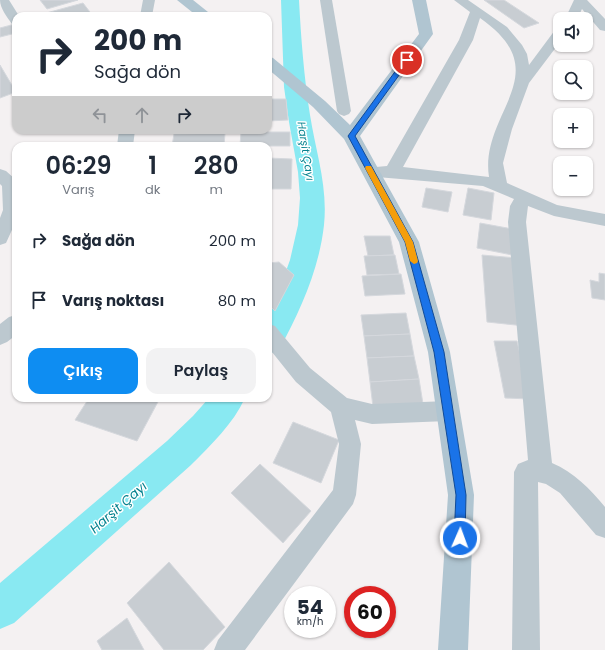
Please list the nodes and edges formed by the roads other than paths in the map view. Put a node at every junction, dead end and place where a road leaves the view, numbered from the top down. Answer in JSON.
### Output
{"nodes":[{"id":1,"x":3,"y":0,"type":"edge"},
{"id":2,"x":149,"y":0,"type":"edge"},
{"id":3,"x":184,"y":0,"type":"edge"},
{"id":4,"x":326,"y":0,"type":"edge"},
{"id":5,"x":419,"y":0,"type":"edge"},
{"id":6,"x":460,"y":0,"type":"edge"},
{"id":7,"x":580,"y":0,"type":"edge"},
{"id":8,"x":476,"y":11,"type":"junction"},
{"id":9,"x":147,"y":12,"type":"edge"},
{"id":10,"x":200,"y":12,"type":"edge"},
{"id":11,"x":574,"y":12,"type":"edge"},
{"id":12,"x":12,"y":15,"type":"edge"},
{"id":13,"x":605,"y":27,"type":"edge"},
{"id":14,"x":553,"y":42,"type":"edge"},
{"id":15,"x":272,"y":64,"type":"edge"},
{"id":16,"x":522,"y":83,"type":"junction"},
{"id":17,"x":344,"y":111,"type":"dead end"},
{"id":18,"x":351,"y":136,"type":"junction"},
{"id":19,"x":382,"y":172,"type":"junction"},
{"id":20,"x":0,"y":175,"type":"edge"},
{"id":21,"x":499,"y":186,"type":"junction"},
{"id":22,"x":523,"y":197,"type":"junction"},
{"id":23,"x":605,"y":220,"type":"edge"},
{"id":24,"x":0,"y":238,"type":"edge"},
{"id":25,"x":12,"y":326,"type":"edge"},
{"id":26,"x":0,"y":336,"type":"edge"},
{"id":27,"x":272,"y":337,"type":"edge"},
{"id":28,"x":341,"y":407,"type":"junction"},
{"id":29,"x":448,"y":411,"type":"junction"},
{"id":30,"x":541,"y":471,"type":"junction"},
{"id":31,"x":605,"y":526,"type":"edge"},
{"id":32,"x":228,"y":650,"type":"edge"},
{"id":33,"x":453,"y":650,"type":"edge"},
{"id":34,"x":526,"y":650,"type":"edge"}],
"edges":[{"from":1,"to":12,"type":"street"},
{"from":2,"to":9,"type":"street"},
{"from":3,"to":10,"type":"main road"},
{"from":4,"to":17,"type":"street"},
{"from":5,"to":18,"type":"main road"},
{"from":6,"to":8,"type":"street"},
{"from":7,"to":11,"type":"street"},
{"from":7,"to":13,"type":"street"},
{"from":8,"to":16,"type":"street"},
{"from":8,"to":19,"type":"street"},
{"from":14,"to":16,"type":"street"},
{"from":15,"to":18,"type":"main road"},
{"from":16,"to":21,"type":"street"},
{"from":18,"to":19,"type":"main road"},
{"from":19,"to":21,"type":"street"},
{"from":19,"to":29,"type":"main road"},
{"from":20,"to":24,"type":"street"},
{"from":21,"to":22,"type":"street"},
{"from":22,"to":23,"type":"street"},
{"from":22,"to":30,"type":"street"},
{"from":25,"to":26,"type":"street"},
{"from":27,"to":28,"type":"street"},
{"from":28,"to":29,"type":"street"},
{"from":28,"to":32,"type":"street"},
{"from":29,"to":33,"type":"main road"},
{"from":30,"to":31,"type":"street"},
{"from":30,"to":34,"type":"street"}]}
